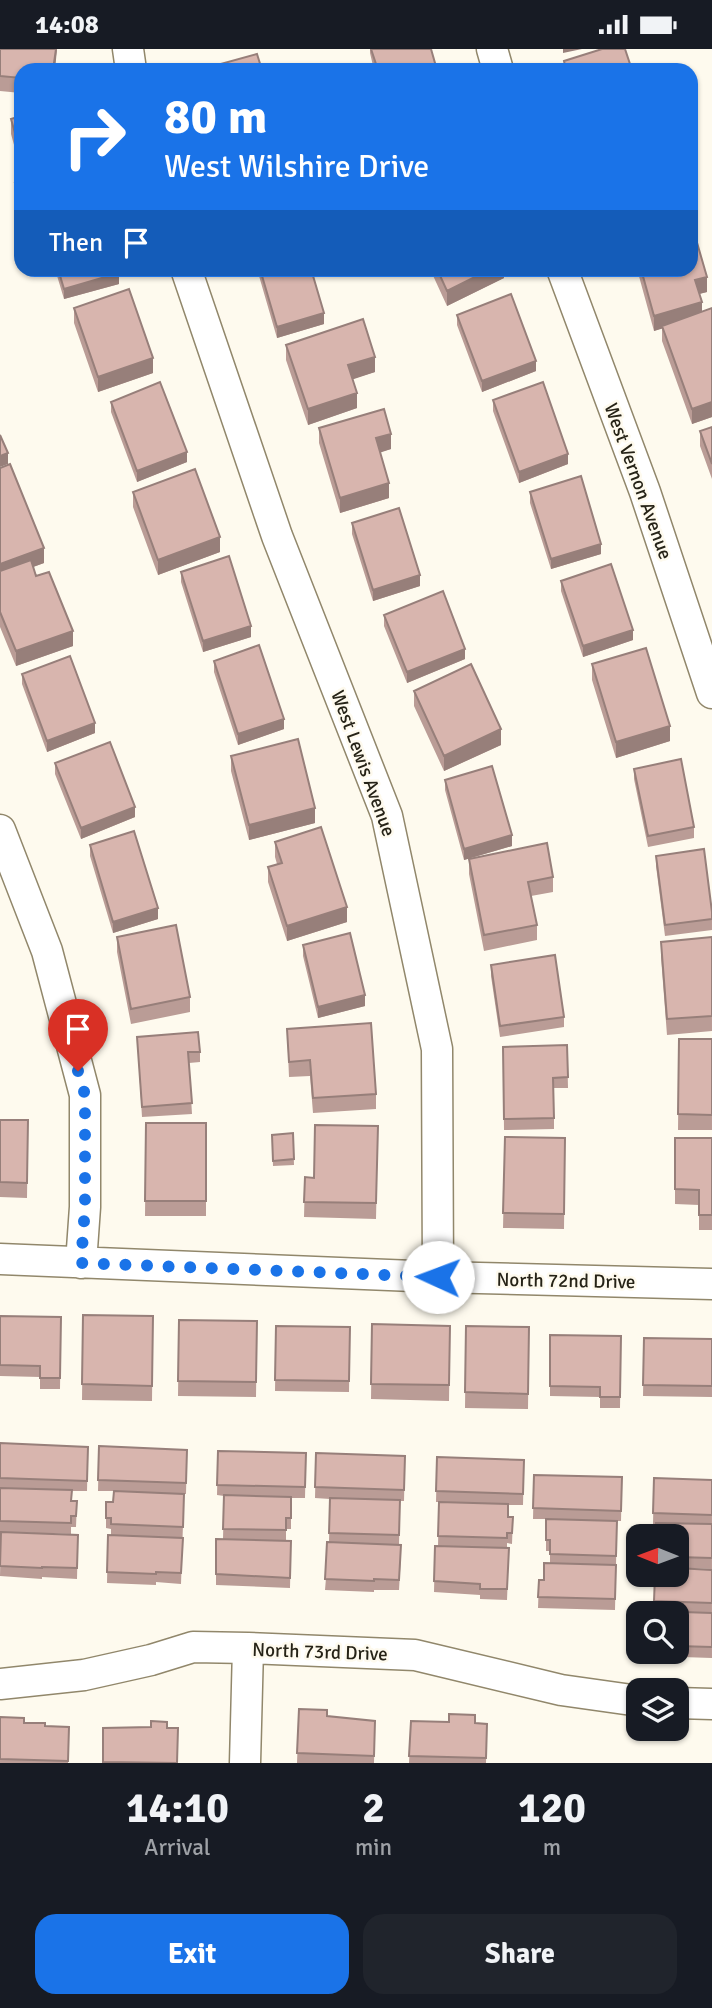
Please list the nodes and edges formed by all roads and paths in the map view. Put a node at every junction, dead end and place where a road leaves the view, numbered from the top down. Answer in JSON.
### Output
{"nodes":[{"id":1,"x":189,"y":277,"type":"edge"},
{"id":2,"x":565,"y":277,"type":"edge"},
{"id":3,"x":712,"y":694,"type":"edge"},
{"id":4,"x":0,"y":830,"type":"edge"},
{"id":5,"x":0,"y":1259,"type":"edge"},
{"id":6,"x":81,"y":1263,"type":"junction"},
{"id":7,"x":438,"y":1277,"type":"junction"},
{"id":8,"x":712,"y":1284,"type":"edge"},
{"id":9,"x":248,"y":1648,"type":"junction"},
{"id":10,"x":0,"y":1684,"type":"edge"},
{"id":11,"x":626,"y":1699,"type":"edge"},
{"id":12,"x":689,"y":1703,"type":"edge"},
{"id":13,"x":712,"y":1704,"type":"edge"},
{"id":14,"x":245,"y":1763,"type":"edge"}],
"edges":[{"from":1,"to":7,"type":"street","name":"West Lewis Avenue"},
{"from":2,"to":3,"type":"street","name":"West Vernon Avenue"},
{"from":4,"to":6,"type":"street"},
{"from":5,"to":6,"type":"street","name":"North 72nd Drive"},
{"from":6,"to":7,"type":"street","name":"North 72nd Drive"},
{"from":7,"to":8,"type":"street","name":"North 72nd Drive"},
{"from":9,"to":10,"type":"street","name":"North 73rd Drive"},
{"from":9,"to":11,"type":"street","name":"North 73rd Drive"},
{"from":9,"to":14,"type":"street"},
{"from":12,"to":13,"type":"street"}]}
